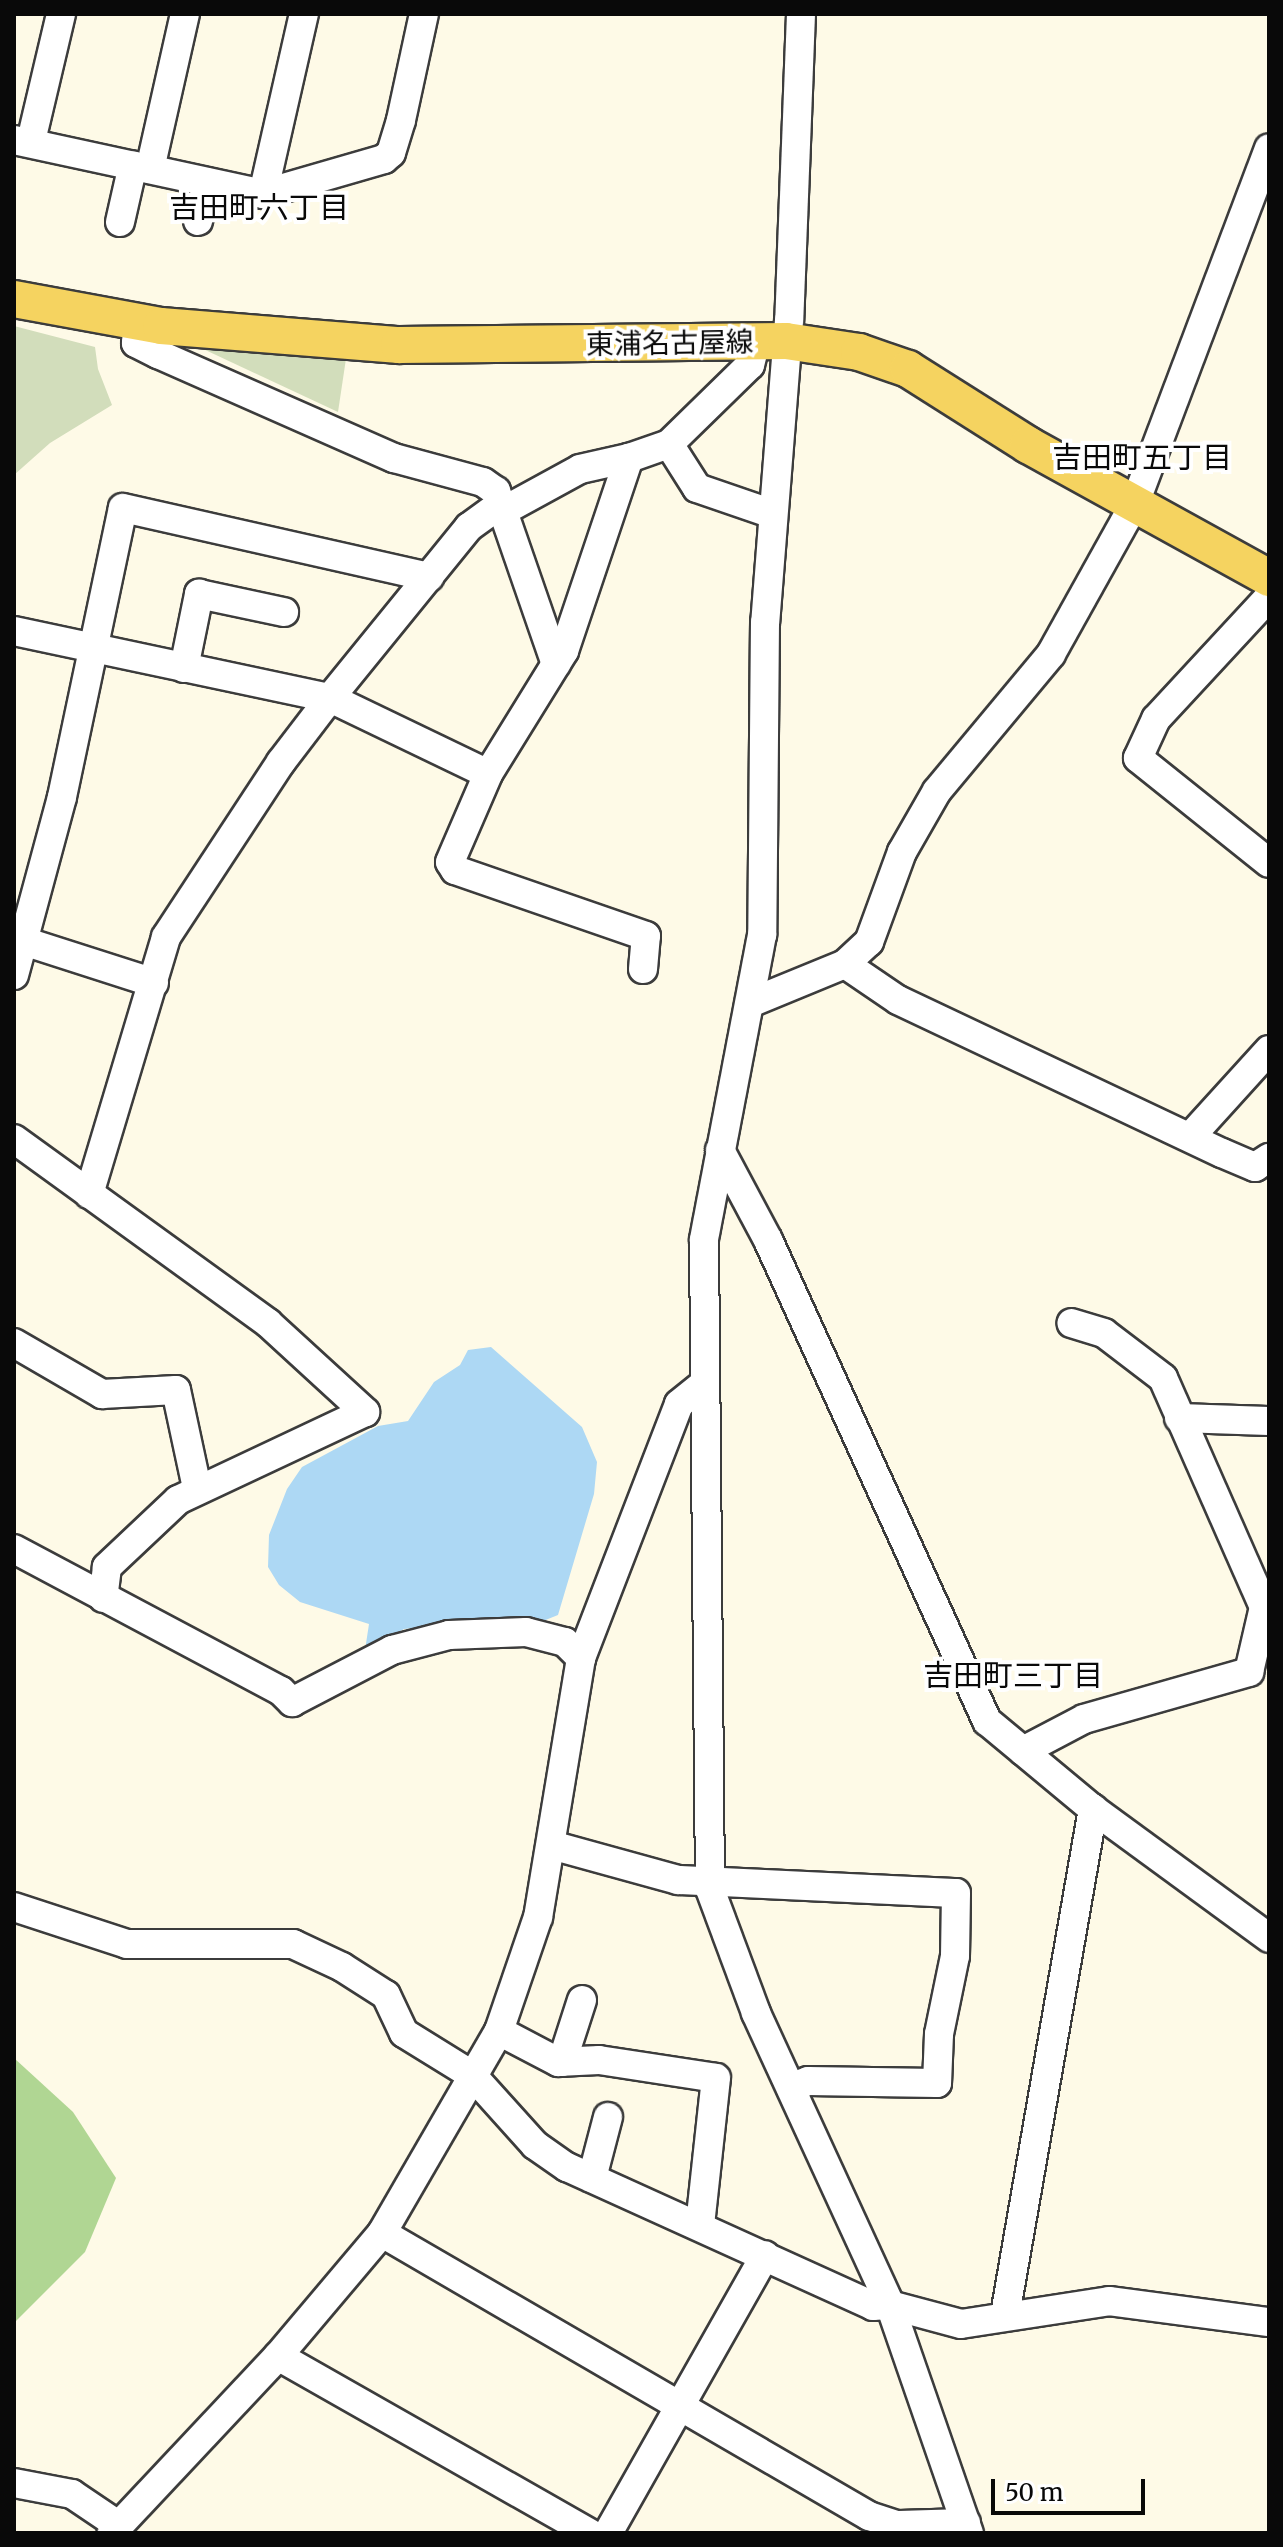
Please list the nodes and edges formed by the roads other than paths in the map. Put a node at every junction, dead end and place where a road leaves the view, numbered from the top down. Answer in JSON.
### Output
{"nodes":[{"id":1,"x":61,"y":14,"type":"edge"},
{"id":2,"x":185,"y":14,"type":"edge"},
{"id":3,"x":304,"y":14,"type":"edge"},
{"id":4,"x":424,"y":14,"type":"edge"},
{"id":5,"x":801,"y":14,"type":"edge"},
{"id":6,"x":23,"y":140,"type":"edge"},
{"id":7,"x":1266,"y":164,"type":"edge"},
{"id":8,"x":141,"y":167,"type":"junction"},
{"id":9,"x":207,"y":182,"type":"junction"},
{"id":10,"x":263,"y":194,"type":"junction"},
{"id":11,"x":198,"y":221,"type":"dead end"},
{"id":12,"x":120,"y":222,"type":"dead end"},
{"id":13,"x":14,"y":299,"type":"edge"},
{"id":14,"x":138,"y":323,"type":"junction"},
{"id":15,"x":771,"y":341,"type":"junction"},
{"id":16,"x":669,"y":444,"type":"junction"},
{"id":17,"x":629,"y":458,"type":"junction"},
{"id":18,"x":1135,"y":503,"type":"junction"},
{"id":19,"x":503,"y":507,"type":"junction"},
{"id":20,"x":773,"y":514,"type":"junction"},
{"id":21,"x":429,"y":577,"type":"junction"},
{"id":22,"x":1269,"y":578,"type":"edge"},
{"id":23,"x":1269,"y":597,"type":"edge"},
{"id":24,"x":284,"y":612,"type":"dead end"},
{"id":25,"x":14,"y":631,"type":"edge"},
{"id":26,"x":92,"y":649,"type":"junction"},
{"id":27,"x":556,"y":664,"type":"junction"},
{"id":28,"x":184,"y":668,"type":"junction"},
{"id":29,"x":330,"y":698,"type":"junction"},
{"id":30,"x":488,"y":774,"type":"junction"},
{"id":31,"x":1265,"y":849,"type":"edge"},
{"id":32,"x":20,"y":941,"type":"edge"},
{"id":33,"x":845,"y":964,"type":"junction"},
{"id":34,"x":643,"y":969,"type":"dead end"},
{"id":35,"x":14,"y":975,"type":"edge"},
{"id":36,"x":154,"y":983,"type":"junction"},
{"id":37,"x":750,"y":1003,"type":"junction"},
{"id":38,"x":1269,"y":1050,"type":"edge"},
{"id":39,"x":1191,"y":1136,"type":"junction"},
{"id":40,"x":14,"y":1139,"type":"edge"},
{"id":41,"x":720,"y":1150,"type":"junction"},
{"id":42,"x":1269,"y":1158,"type":"edge"},
{"id":43,"x":89,"y":1194,"type":"junction"},
{"id":44,"x":1071,"y":1323,"type":"dead end"},
{"id":45,"x":14,"y":1343,"type":"edge"},
{"id":46,"x":704,"y":1384,"type":"junction"},
{"id":47,"x":1179,"y":1418,"type":"junction"},
{"id":48,"x":1269,"y":1421,"type":"edge"},
{"id":49,"x":197,"y":1488,"type":"junction"},
{"id":50,"x":14,"y":1549,"type":"edge"},
{"id":51,"x":103,"y":1598,"type":"junction"},
{"id":52,"x":581,"y":1658,"type":"junction"},
{"id":53,"x":1023,"y":1751,"type":"junction"},
{"id":54,"x":1093,"y":1809,"type":"junction"},
{"id":55,"x":551,"y":1845,"type":"junction"},
{"id":56,"x":710,"y":1879,"type":"junction"},
{"id":57,"x":14,"y":1907,"type":"edge"},
{"id":58,"x":1269,"y":1938,"type":"edge"},
{"id":59,"x":582,"y":2000,"type":"dead end"},
{"id":60,"x":499,"y":2031,"type":"junction"},
{"id":61,"x":562,"y":2062,"type":"junction"},
{"id":62,"x":472,"y":2075,"type":"junction"},
{"id":63,"x":792,"y":2087,"type":"junction"},
{"id":64,"x":608,"y":2117,"type":"dead end"},
{"id":65,"x":592,"y":2178,"type":"junction"},
{"id":66,"x":700,"y":2225,"type":"junction"},
{"id":67,"x":382,"y":2233,"type":"junction"},
{"id":68,"x":765,"y":2255,"type":"junction"},
{"id":69,"x":890,"y":2305,"type":"junction"},
{"id":70,"x":1005,"y":2315,"type":"junction"},
{"id":71,"x":1269,"y":2322,"type":"edge"},
{"id":72,"x":278,"y":2356,"type":"junction"},
{"id":73,"x":683,"y":2408,"type":"junction"},
{"id":74,"x":14,"y":2483,"type":"edge"},
{"id":75,"x":123,"y":2528,"type":"edge"},
{"id":76,"x":967,"y":2528,"type":"edge"},
{"id":77,"x":589,"y":2533,"type":"edge"},
{"id":78,"x":608,"y":2533,"type":"edge"}],
"edges":[{"from":1,"to":6,"type":"street"},
{"from":2,"to":8,"type":"street"},
{"from":3,"to":10,"type":"street"},
{"from":4,"to":10,"type":"street"},
{"from":5,"to":15,"type":"street"},
{"from":6,"to":8,"type":"street"},
{"from":7,"to":18,"type":"street"},
{"from":8,"to":9,"type":"street"},
{"from":8,"to":12,"type":"street"},
{"from":9,"to":10,"type":"street"},
{"from":9,"to":11,"type":"street"},
{"from":13,"to":14,"type":"main road","name":"東浦名古屋線"},
{"from":14,"to":15,"type":"main road","name":"東浦名古屋線"},
{"from":14,"to":19,"type":"street"},
{"from":15,"to":16,"type":"street"},
{"from":15,"to":18,"type":"main road","name":"東浦名古屋線"},
{"from":15,"to":20,"type":"street"},
{"from":16,"to":17,"type":"street"},
{"from":16,"to":20,"type":"street"},
{"from":17,"to":19,"type":"street"},
{"from":17,"to":27,"type":"street"},
{"from":18,"to":22,"type":"main road","name":"東浦名古屋線"},
{"from":18,"to":33,"type":"street"},
{"from":19,"to":21,"type":"street"},
{"from":19,"to":27,"type":"street"},
{"from":20,"to":37,"type":"street"},
{"from":21,"to":26,"type":"street"},
{"from":21,"to":29,"type":"street"},
{"from":23,"to":31,"type":"street"},
{"from":24,"to":28,"type":"street"},
{"from":25,"to":26,"type":"street"},
{"from":26,"to":28,"type":"street"},
{"from":26,"to":32,"type":"street"},
{"from":27,"to":30,"type":"street"},
{"from":28,"to":29,"type":"street"},
{"from":29,"to":30,"type":"street"},
{"from":29,"to":36,"type":"street"},
{"from":30,"to":34,"type":"street"},
{"from":32,"to":35,"type":"street"},
{"from":32,"to":36,"type":"street"},
{"from":33,"to":37,"type":"street"},
{"from":33,"to":39,"type":"street"},
{"from":36,"to":43,"type":"street"},
{"from":37,"to":41,"type":"street"},
{"from":38,"to":39,"type":"street"},
{"from":39,"to":42,"type":"street"},
{"from":40,"to":43,"type":"street"},
{"from":41,"to":46,"type":"street"},
{"from":41,"to":53,"type":"street"},
{"from":43,"to":49,"type":"street"},
{"from":44,"to":47,"type":"street"},
{"from":45,"to":49,"type":"street"},
{"from":46,"to":52,"type":"street"},
{"from":46,"to":56,"type":"street"},
{"from":47,"to":48,"type":"street"},
{"from":47,"to":53,"type":"street"},
{"from":49,"to":51,"type":"street"},
{"from":50,"to":51,"type":"street"},
{"from":51,"to":52,"type":"street"},
{"from":52,"to":55,"type":"street"},
{"from":53,"to":54,"type":"street"},
{"from":54,"to":58,"type":"street"},
{"from":54,"to":70,"type":"street"},
{"from":55,"to":56,"type":"street"},
{"from":55,"to":60,"type":"street"},
{"from":56,"to":63,"type":"street"},
{"from":56,"to":63,"type":"street"},
{"from":57,"to":62,"type":"street"},
{"from":59,"to":61,"type":"street"},
{"from":60,"to":61,"type":"street"},
{"from":60,"to":62,"type":"street"},
{"from":61,"to":66,"type":"street"},
{"from":62,"to":65,"type":"street"},
{"from":62,"to":67,"type":"street"},
{"from":63,"to":69,"type":"street"},
{"from":64,"to":65,"type":"street"},
{"from":65,"to":66,"type":"street"},
{"from":66,"to":68,"type":"street"},
{"from":67,"to":72,"type":"street"},
{"from":67,"to":73,"type":"street"},
{"from":68,"to":69,"type":"street"},
{"from":68,"to":73,"type":"street"},
{"from":69,"to":70,"type":"street"},
{"from":69,"to":76,"type":"street"},
{"from":70,"to":71,"type":"street"},
{"from":72,"to":75,"type":"street"},
{"from":72,"to":77,"type":"street"},
{"from":73,"to":76,"type":"street"},
{"from":73,"to":78,"type":"street"},
{"from":74,"to":75,"type":"street"}]}
